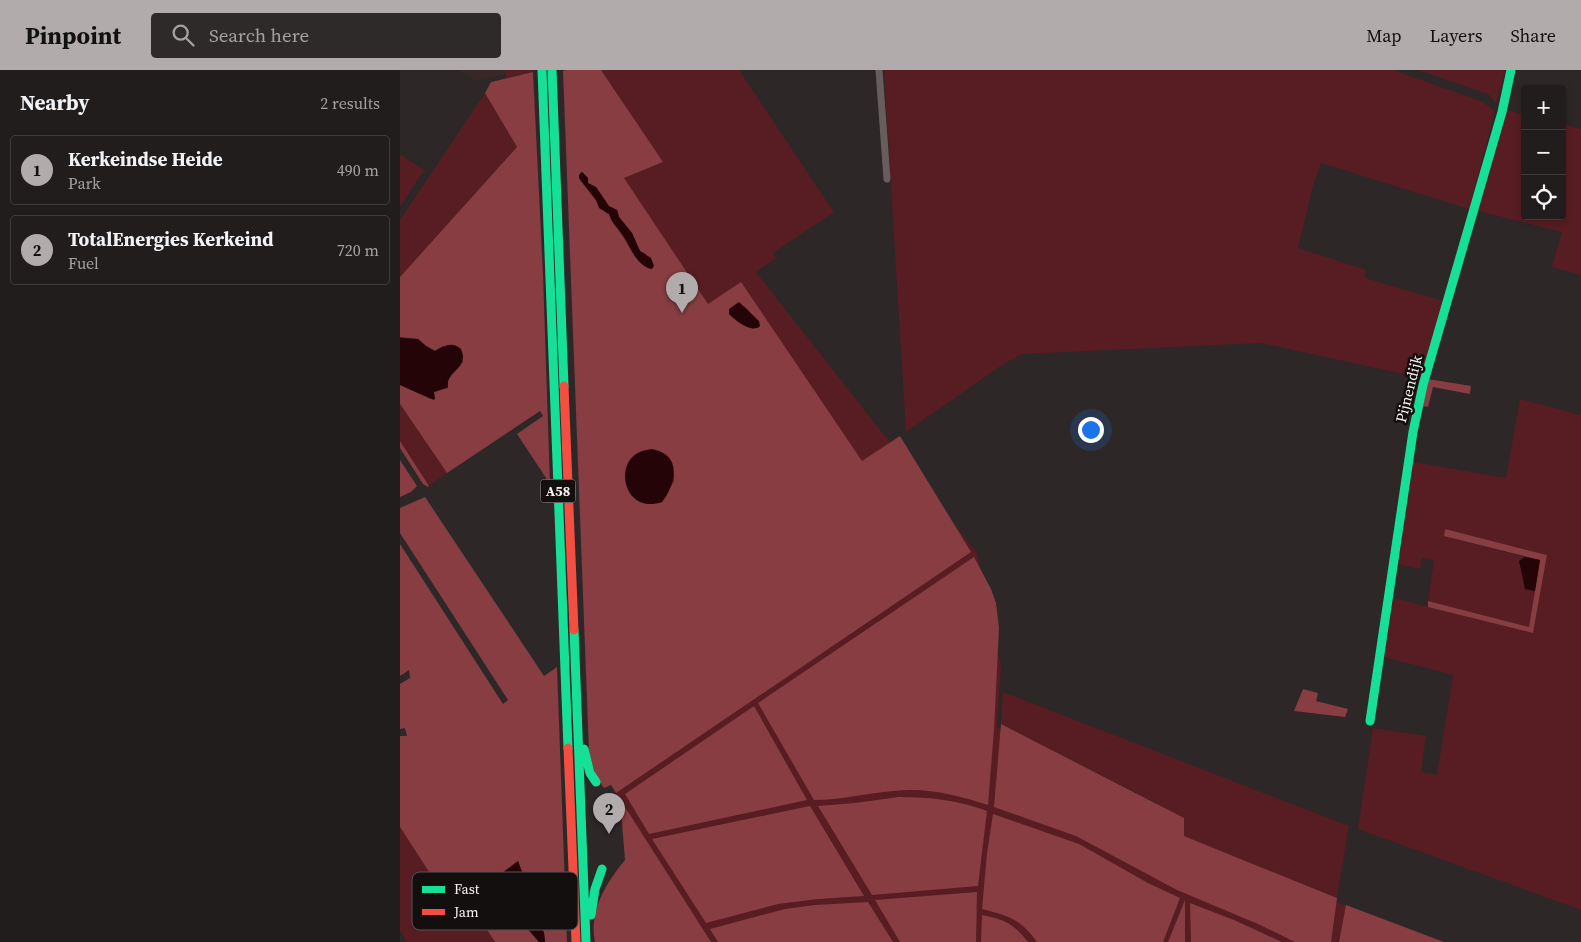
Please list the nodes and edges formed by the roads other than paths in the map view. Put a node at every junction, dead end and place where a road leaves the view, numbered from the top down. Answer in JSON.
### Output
{"nodes":[{"id":1,"x":542,"y":70,"type":"edge"},
{"id":2,"x":552,"y":70,"type":"edge"},
{"id":3,"x":879,"y":70,"type":"edge"},
{"id":4,"x":1511,"y":70,"type":"edge"},
{"id":5,"x":887,"y":179,"type":"dead end"},
{"id":6,"x":1370,"y":721,"type":"dead end"},
{"id":7,"x":578,"y":728,"type":"junction"},
{"id":8,"x":596,"y":782,"type":"dead end"},
{"id":9,"x":602,"y":869,"type":"dead end"},
{"id":10,"x":573,"y":872,"type":"edge"},
{"id":11,"x":586,"y":942,"type":"edge"},
{"id":12,"x":591,"y":942,"type":"edge"}],
"edges":[{"from":1,"to":10,"type":"main road","number":"A58"},
{"from":2,"to":7,"type":"main road","number":"A58"},
{"from":3,"to":5,"type":"street"},
{"from":4,"to":6,"type":"main road","name":"Pijnendijk"},
{"from":7,"to":8,"type":"main road","number":"A58"},
{"from":7,"to":11,"type":"main road","number":"A58"},
{"from":9,"to":12,"type":"main road"}]}
